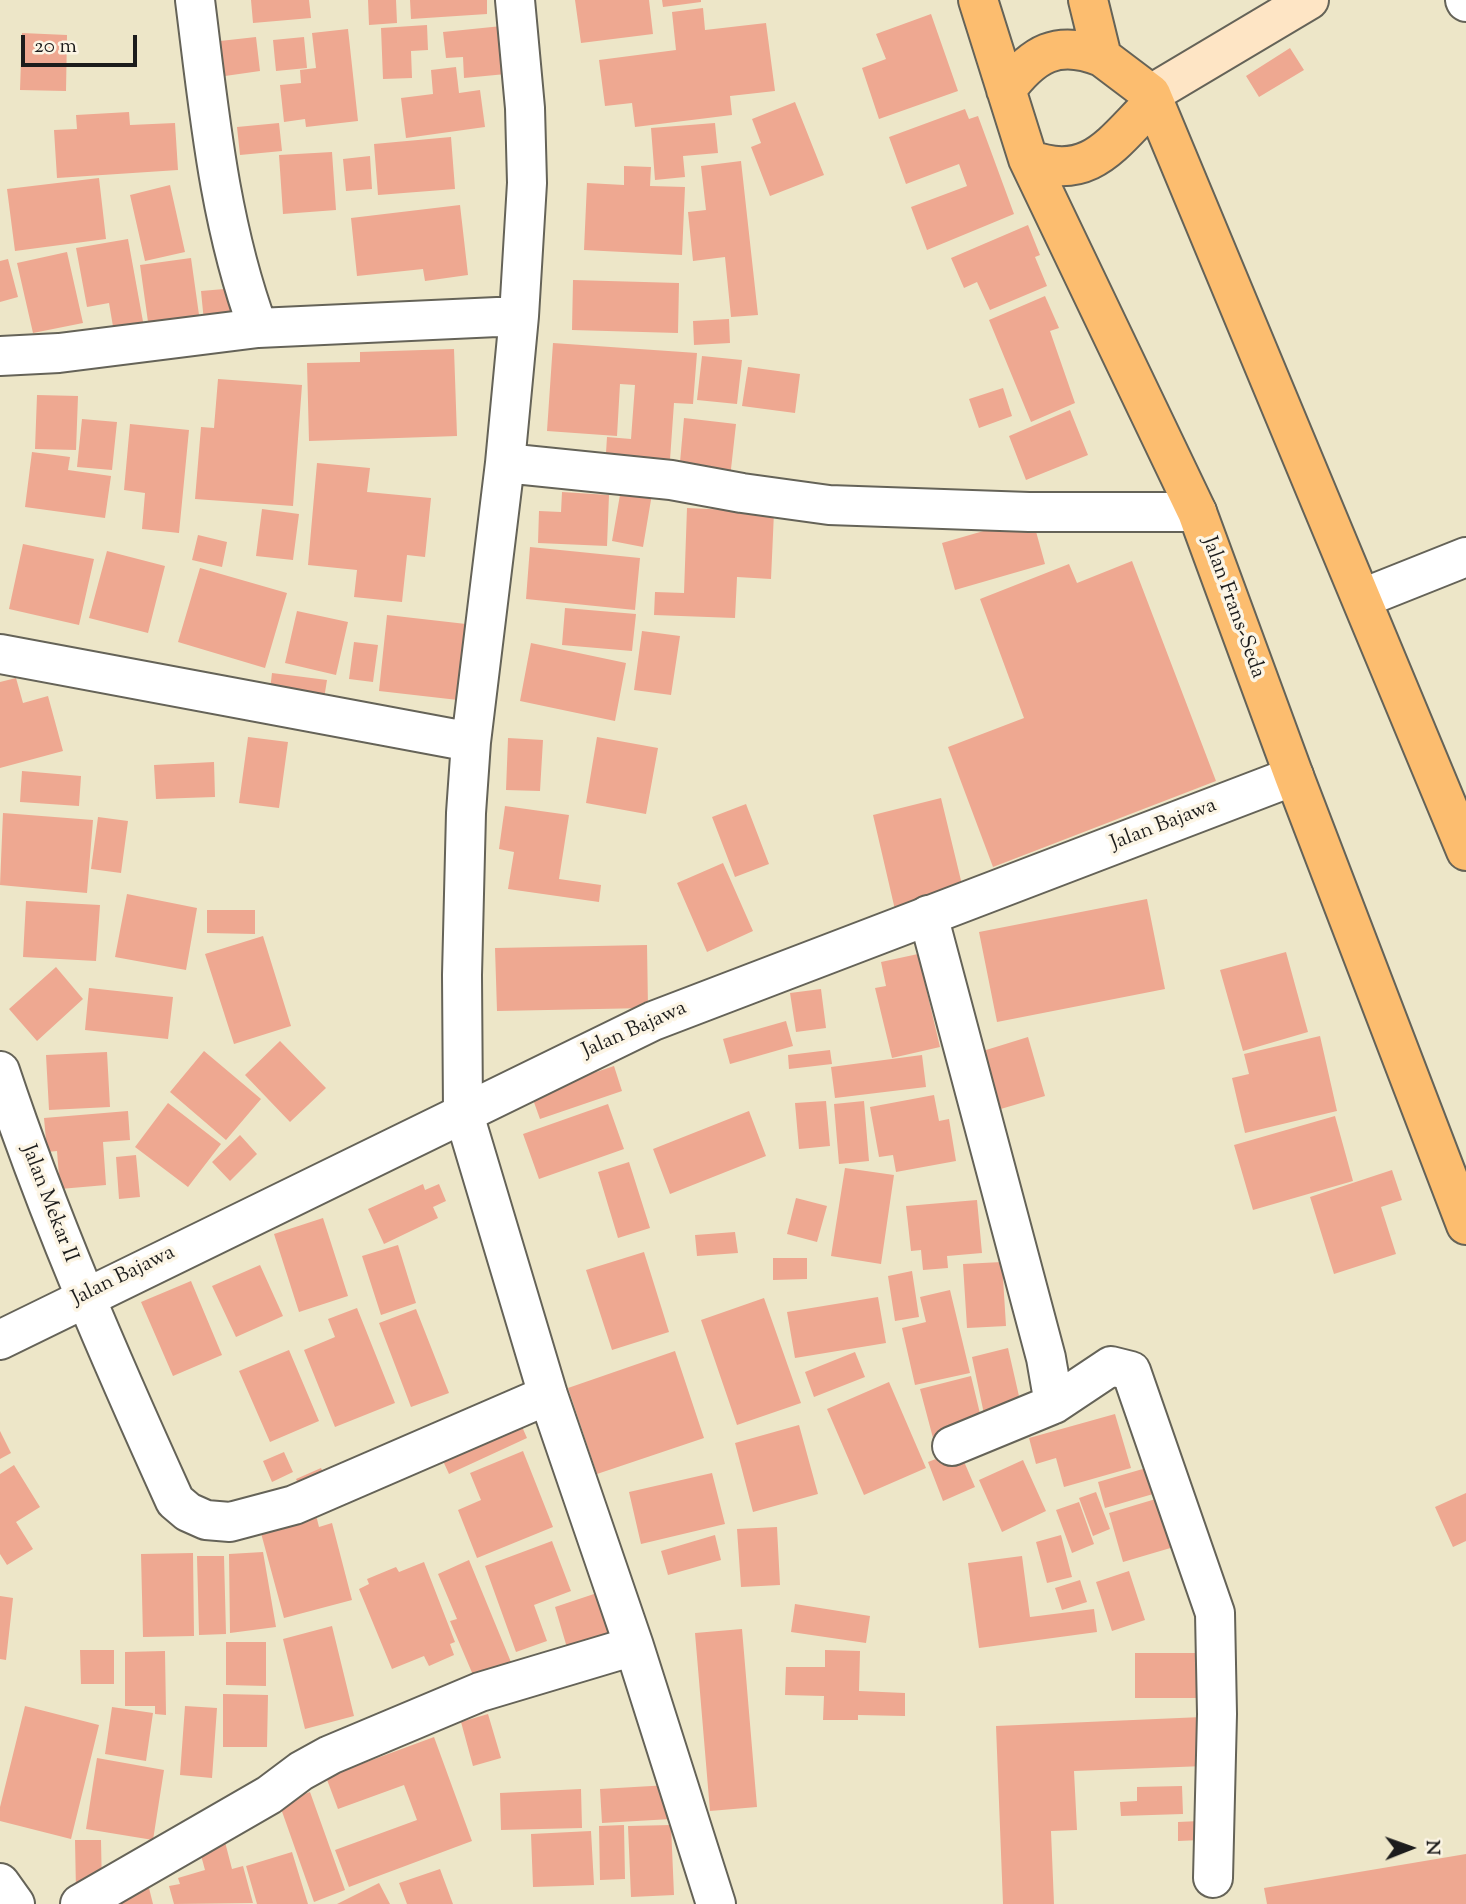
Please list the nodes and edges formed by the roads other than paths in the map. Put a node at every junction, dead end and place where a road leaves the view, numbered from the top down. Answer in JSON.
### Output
{"nodes":[{"id":1,"x":195,"y":0,"type":"edge"},
{"id":2,"x":515,"y":0,"type":"edge"},
{"id":3,"x":978,"y":0,"type":"edge"},
{"id":4,"x":1088,"y":0,"type":"edge"},
{"id":5,"x":1309,"y":0,"type":"edge"},
{"id":6,"x":1102,"y":57,"type":"junction"},
{"id":7,"x":1006,"y":90,"type":"junction"},
{"id":8,"x":1152,"y":98,"type":"junction"},
{"id":9,"x":1028,"y":159,"type":"junction"},
{"id":10,"x":519,"y":316,"type":"junction"},
{"id":11,"x":258,"y":328,"type":"junction"},
{"id":12,"x":0,"y":356,"type":"edge"},
{"id":13,"x":505,"y":463,"type":"junction"},
{"id":14,"x":1197,"y":512,"type":"junction"},
{"id":15,"x":1466,"y":558,"type":"edge"},
{"id":16,"x":1363,"y":598,"type":"junction"},
{"id":17,"x":0,"y":654,"type":"edge"},
{"id":18,"x":471,"y":742,"type":"junction"},
{"id":19,"x":1294,"y":776,"type":"junction"},
{"id":20,"x":1466,"y":850,"type":"edge"},
{"id":21,"x":928,"y":915,"type":"junction"},
{"id":22,"x":0,"y":1071,"type":"edge"},
{"id":23,"x":463,"y":1111,"type":"junction"},
{"id":24,"x":1466,"y":1225,"type":"edge"},
{"id":25,"x":84,"y":1296,"type":"junction"},
{"id":26,"x":0,"y":1340,"type":"edge"},
{"id":27,"x":548,"y":1395,"type":"junction"},
{"id":28,"x":1054,"y":1404,"type":"junction"},
{"id":29,"x":953,"y":1446,"type":"dead end"},
{"id":30,"x":634,"y":1646,"type":"junction"},
{"id":31,"x":1213,"y":1878,"type":"dead end"},
{"id":32,"x":0,"y":1883,"type":"edge"},
{"id":33,"x":15,"y":1904,"type":"edge"},
{"id":34,"x":80,"y":1904,"type":"edge"},
{"id":35,"x":716,"y":1904,"type":"edge"}],
"edges":[{"from":1,"to":11,"type":"street"},
{"from":2,"to":10,"type":"street"},
{"from":3,"to":7,"type":"main road","name":"Jalan Frans-Seda"},
{"from":4,"to":6,"type":"main road"},
{"from":5,"to":8,"type":"main road"},
{"from":6,"to":7,"type":"main road"},
{"from":6,"to":8,"type":"main road"},
{"from":7,"to":9,"type":"main road","name":"Jalan Frans-Seda"},
{"from":8,"to":9,"type":"main road"},
{"from":8,"to":16,"type":"main road"},
{"from":9,"to":14,"type":"main road","name":"Jalan Frans-Seda"},
{"from":10,"to":11,"type":"street"},
{"from":10,"to":13,"type":"street"},
{"from":11,"to":12,"type":"street"},
{"from":13,"to":14,"type":"street"},
{"from":13,"to":18,"type":"street"},
{"from":14,"to":19,"type":"main road","name":"Jalan Frans-Seda"},
{"from":15,"to":16,"type":"street"},
{"from":16,"to":20,"type":"main road"},
{"from":17,"to":18,"type":"street"},
{"from":18,"to":23,"type":"street"},
{"from":19,"to":21,"type":"street","name":"Jalan Bajawa"},
{"from":19,"to":24,"type":"main road","name":"Jalan Frans-Seda"},
{"from":21,"to":23,"type":"street","name":"Jalan Bajawa"},
{"from":21,"to":28,"type":"street"},
{"from":22,"to":25,"type":"street","name":"Jalan Mekar II"},
{"from":23,"to":25,"type":"street","name":"Jalan Bajawa"},
{"from":23,"to":27,"type":"street"},
{"from":25,"to":26,"type":"street","name":"Jalan Bajawa"},
{"from":25,"to":27,"type":"street","name":"Jalan Mekar II"},
{"from":27,"to":30,"type":"street"},
{"from":28,"to":29,"type":"street"},
{"from":28,"to":31,"type":"street"},
{"from":30,"to":34,"type":"street"},
{"from":30,"to":35,"type":"street"},
{"from":32,"to":33,"type":"street"}]}
